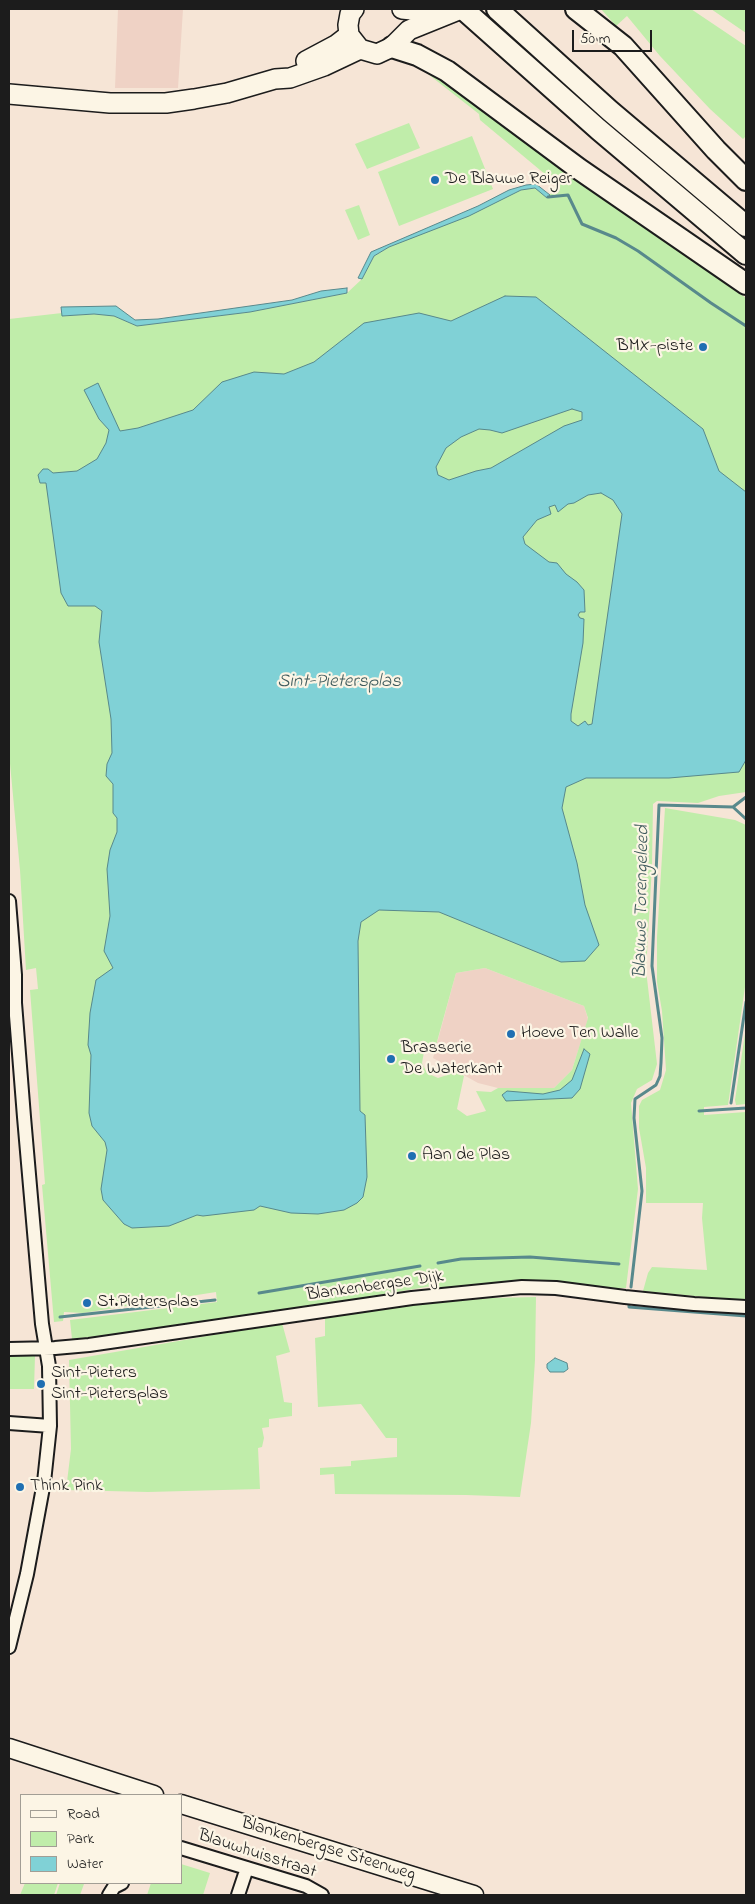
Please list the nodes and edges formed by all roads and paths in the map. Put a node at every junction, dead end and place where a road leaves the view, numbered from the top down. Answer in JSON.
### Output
{"nodes":[{"id":1,"x":402,"y":9,"type":"edge"},
{"id":2,"x":432,"y":9,"type":"edge"},
{"id":3,"x":462,"y":9,"type":"edge"},
{"id":4,"x":497,"y":9,"type":"edge"},
{"id":5,"x":576,"y":9,"type":"edge"},
{"id":6,"x":348,"y":11,"type":"edge"},
{"id":7,"x":354,"y":42,"type":"junction"},
{"id":8,"x":392,"y":47,"type":"junction"},
{"id":9,"x":9,"y":94,"type":"edge"},
{"id":10,"x":746,"y":180,"type":"edge"},
{"id":11,"x":746,"y":226,"type":"edge"},
{"id":12,"x":746,"y":254,"type":"edge"},
{"id":13,"x":746,"y":284,"type":"edge"},
{"id":14,"x":9,"y":901,"type":"edge"},
{"id":15,"x":746,"y":1307,"type":"edge"},
{"id":16,"x":9,"y":1348,"type":"edge"},
{"id":17,"x":46,"y":1348,"type":"junction"},
{"id":18,"x":9,"y":1423,"type":"edge"},
{"id":19,"x":50,"y":1426,"type":"junction"},
{"id":20,"x":9,"y":1647,"type":"edge"},
{"id":21,"x":9,"y":1748,"type":"edge"},
{"id":22,"x":151,"y":1794,"type":"edge"},
{"id":23,"x":182,"y":1804,"type":"edge"},
{"id":24,"x":182,"y":1848,"type":"edge"},
{"id":25,"x":247,"y":1868,"type":"junction"},
{"id":26,"x":238,"y":1895,"type":"edge"},
{"id":27,"x":322,"y":1895,"type":"edge"},
{"id":28,"x":474,"y":1895,"type":"edge"}],
"edges":[{"from":1,"to":2,"type":"main road"},
{"from":3,"to":8,"type":"main road"},
{"from":3,"to":12,"type":"highway"},
{"from":4,"to":11,"type":"highway"},
{"from":5,"to":10,"type":"highway"},
{"from":6,"to":7,"type":"main road"},
{"from":7,"to":8,"type":"main road"},
{"from":7,"to":9,"type":"main road"},
{"from":8,"to":13,"type":"highway"},
{"from":14,"to":17,"type":"street"},
{"from":15,"to":17,"type":"street","name":"Blankenbergse Dijk"},
{"from":16,"to":17,"type":"street","name":"Blankenbergse Dijk"},
{"from":17,"to":19,"type":"street"},
{"from":18,"to":19,"type":"street"},
{"from":19,"to":20,"type":"street"},
{"from":21,"to":22,"type":"main road"},
{"from":23,"to":28,"type":"main road","name":"Blankenbergse Steenweg"},
{"from":24,"to":25,"type":"street","name":"Blauwhuisstraat"},
{"from":25,"to":26,"type":"street"},
{"from":25,"to":27,"type":"street","name":"Blauwhuisstraat"}]}
